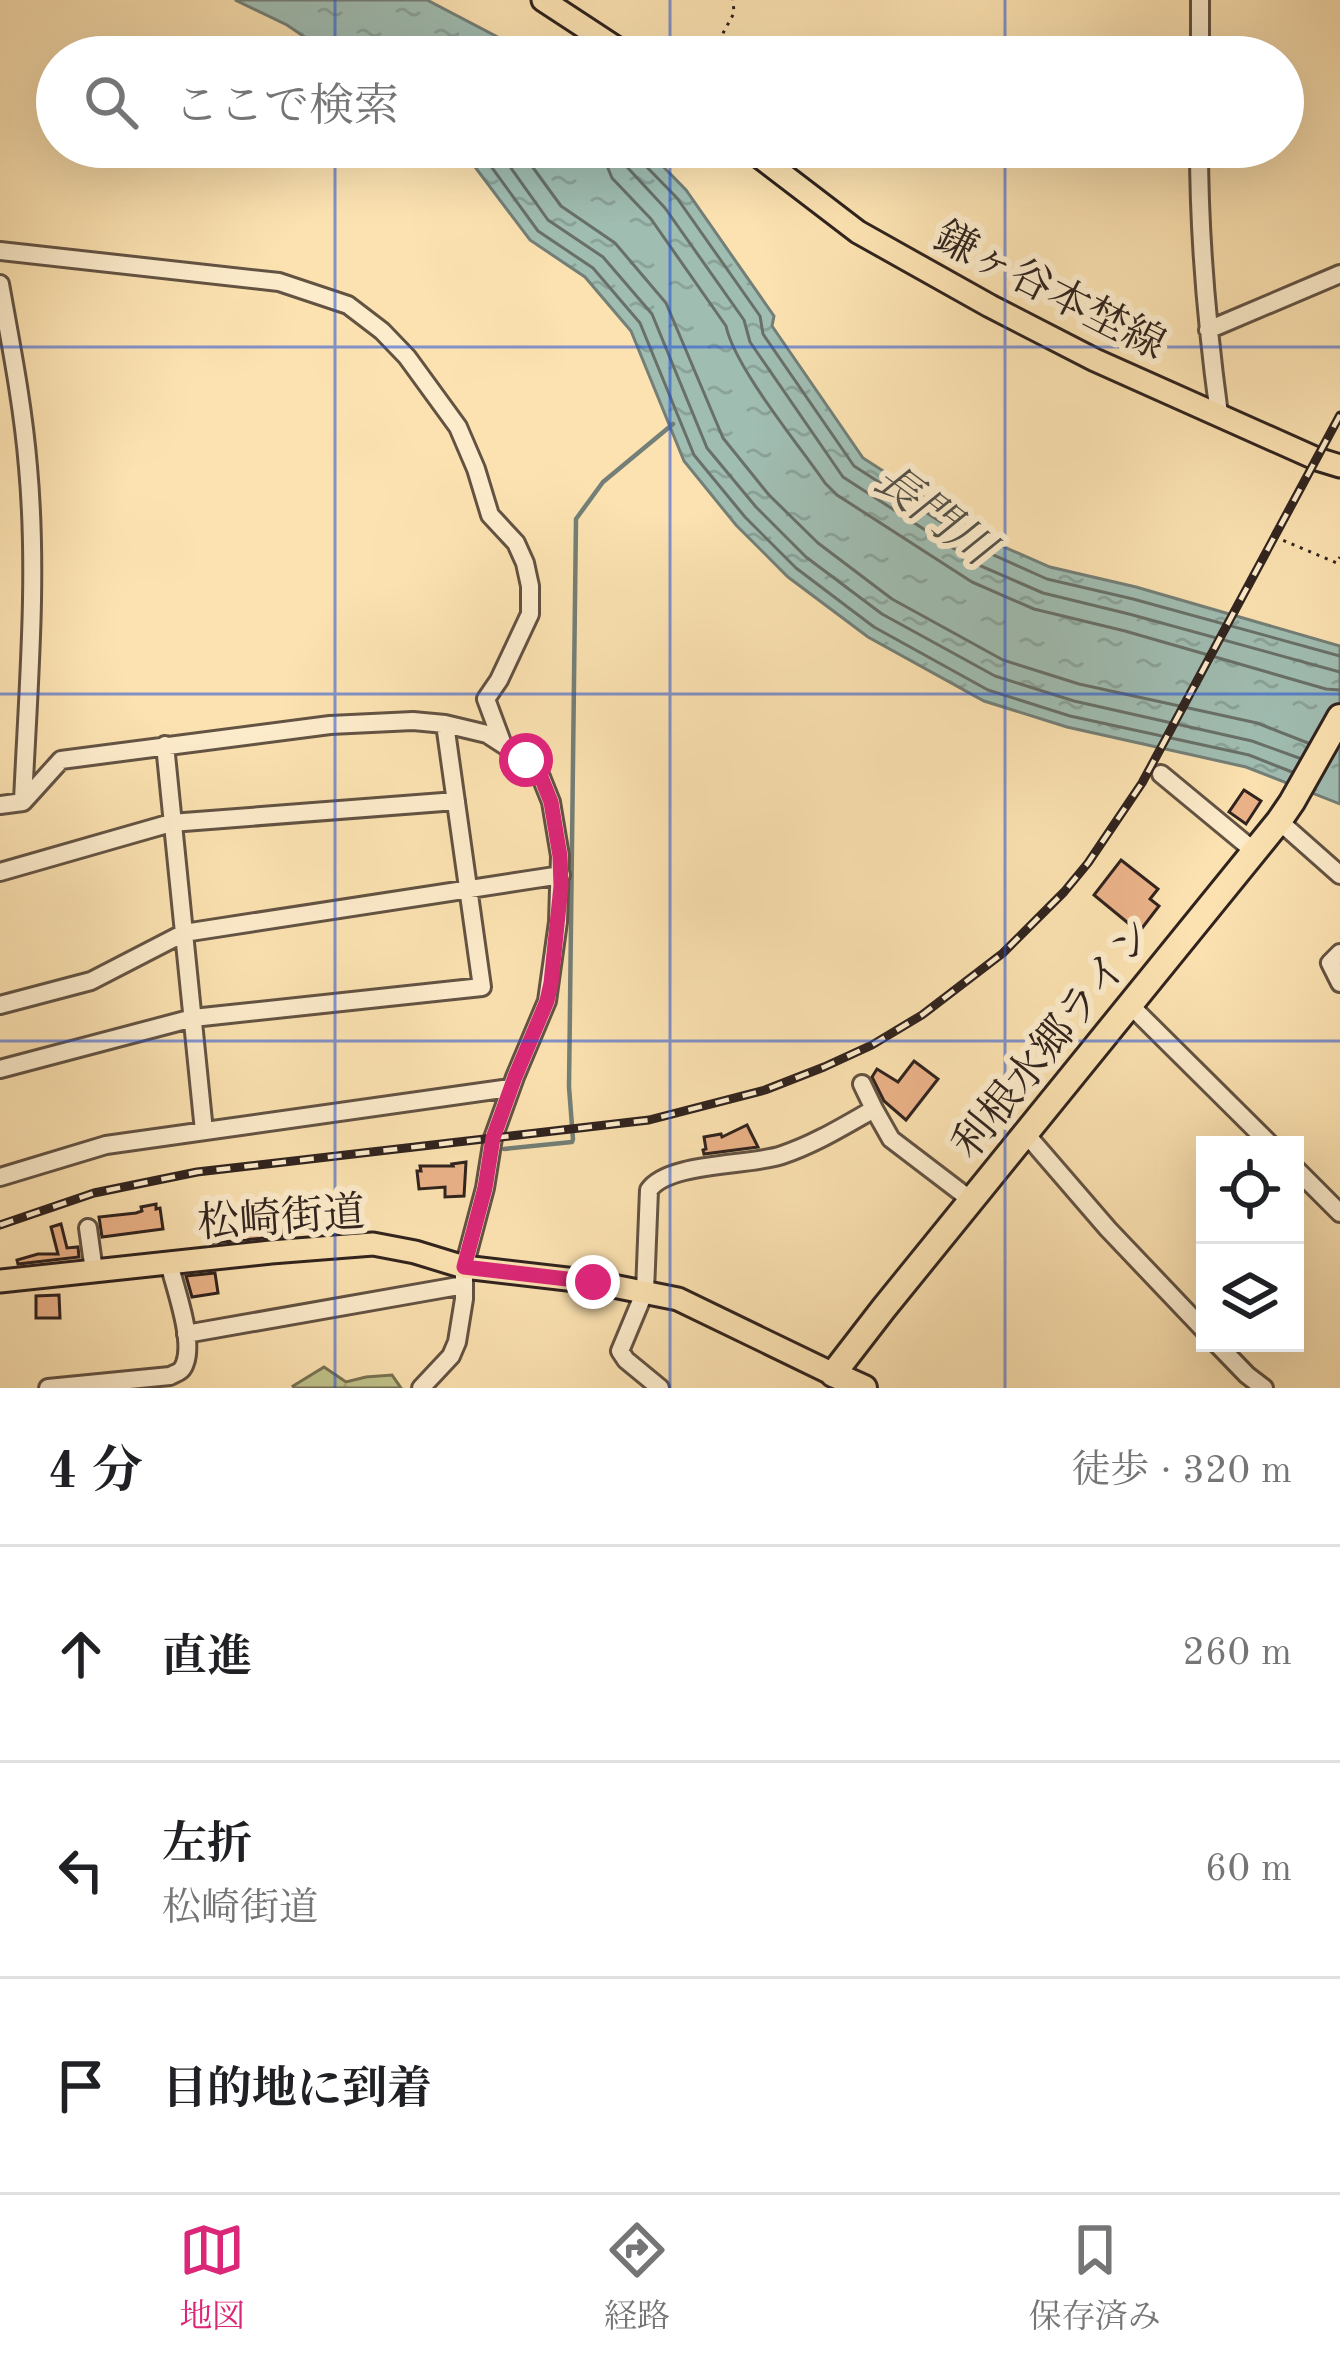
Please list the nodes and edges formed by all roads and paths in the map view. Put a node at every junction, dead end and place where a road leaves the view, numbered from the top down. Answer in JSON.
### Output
{"nodes":[{"id":1,"x":543,"y":0,"type":"edge"},
{"id":2,"x":734,"y":0,"type":"edge"},
{"id":3,"x":1200,"y":0,"type":"edge"},
{"id":4,"x":598,"y":36,"type":"edge"},
{"id":5,"x":722,"y":36,"type":"edge"},
{"id":6,"x":1200,"y":36,"type":"edge"},
{"id":7,"x":774,"y":168,"type":"edge"},
{"id":8,"x":1199,"y":168,"type":"edge"},
{"id":9,"x":0,"y":251,"type":"edge"},
{"id":10,"x":1340,"y":274,"type":"edge"},
{"id":11,"x":0,"y":284,"type":"edge"},
{"id":12,"x":1208,"y":330,"type":"junction"},
{"id":13,"x":1219,"y":415,"type":"junction"},
{"id":14,"x":1340,"y":466,"type":"edge"},
{"id":15,"x":1275,"y":537,"type":"dead end"},
{"id":16,"x":1340,"y":557,"type":"edge"},
{"id":17,"x":1340,"y":717,"type":"edge"},
{"id":18,"x":446,"y":724,"type":"junction"},
{"id":19,"x":502,"y":742,"type":"junction"},
{"id":20,"x":165,"y":745,"type":"junction"},
{"id":21,"x":1161,"y":774,"type":"dead end"},
{"id":22,"x":456,"y":801,"type":"junction"},
{"id":23,"x":23,"y":802,"type":"junction"},
{"id":24,"x":0,"y":805,"type":"edge"},
{"id":25,"x":1286,"y":812,"type":"junction"},
{"id":26,"x":173,"y":824,"type":"junction"},
{"id":27,"x":1254,"y":851,"type":"junction"},
{"id":28,"x":0,"y":872,"type":"edge"},
{"id":29,"x":1340,"y":874,"type":"edge"},
{"id":30,"x":561,"y":875,"type":"junction"},
{"id":31,"x":469,"y":890,"type":"junction"},
{"id":32,"x":184,"y":933,"type":"junction"},
{"id":33,"x":1340,"y":953,"type":"edge"},
{"id":34,"x":1340,"y":983,"type":"edge"},
{"id":35,"x":1130,"y":1004,"type":"junction"},
{"id":36,"x":0,"y":1005,"type":"edge"},
{"id":37,"x":193,"y":1018,"type":"junction"},
{"id":38,"x":0,"y":1069,"type":"edge"},
{"id":39,"x":862,"y":1084,"type":"dead end"},
{"id":40,"x":510,"y":1088,"type":"junction"},
{"id":41,"x":874,"y":1109,"type":"junction"},
{"id":42,"x":205,"y":1131,"type":"junction"},
{"id":43,"x":1026,"y":1134,"type":"junction"},
{"id":44,"x":1262,"y":1136,"type":"edge"},
{"id":45,"x":1304,"y":1177,"type":"edge"},
{"id":46,"x":0,"y":1178,"type":"edge"},
{"id":47,"x":971,"y":1200,"type":"junction"},
{"id":48,"x":1340,"y":1213,"type":"edge"},
{"id":49,"x":88,"y":1228,"type":"dead end"},
{"id":50,"x":169,"y":1263,"type":"junction"},
{"id":51,"x":94,"y":1271,"type":"junction"},
{"id":52,"x":464,"y":1276,"type":"junction"},
{"id":53,"x":0,"y":1282,"type":"edge"},
{"id":54,"x":645,"y":1291,"type":"junction"},
{"id":55,"x":1196,"y":1322,"type":"edge"},
{"id":56,"x":186,"y":1334,"type":"junction"},
{"id":57,"x":1222,"y":1352,"type":"edge"},
{"id":58,"x":828,"y":1381,"type":"edge"},
{"id":59,"x":171,"y":1382,"type":"edge"},
{"id":60,"x":1243,"y":1382,"type":"edge"},
{"id":61,"x":649,"y":1384,"type":"edge"},
{"id":62,"x":48,"y":1388,"type":"edge"},
{"id":63,"x":421,"y":1388,"type":"edge"},
{"id":64,"x":864,"y":1388,"type":"edge"},
{"id":65,"x":1264,"y":1388,"type":"edge"}],
"edges":[{"from":1,"to":4,"type":"main road"},
{"from":2,"to":5,"type":"path"},
{"from":3,"to":6,"type":"street"},
{"from":7,"to":13,"type":"main road","name":"鎌ヶ谷本埜線"},
{"from":8,"to":12,"type":"street"},
{"from":9,"to":19,"type":"street"},
{"from":10,"to":12,"type":"street"},
{"from":11,"to":23,"type":"street"},
{"from":12,"to":13,"type":"street"},
{"from":13,"to":14,"type":"main road","name":"鎌ヶ谷本埜線"},
{"from":15,"to":16,"type":"path"},
{"from":17,"to":25,"type":"highway","name":"利根水郷ライン"},
{"from":18,"to":19,"type":"street"},
{"from":18,"to":20,"type":"street"},
{"from":18,"to":22,"type":"street"},
{"from":19,"to":30,"type":"street"},
{"from":20,"to":23,"type":"street"},
{"from":20,"to":26,"type":"street"},
{"from":21,"to":27,"type":"street"},
{"from":22,"to":26,"type":"street"},
{"from":22,"to":31,"type":"street"},
{"from":23,"to":24,"type":"street"},
{"from":25,"to":27,"type":"highway","name":"利根水郷ライン"},
{"from":25,"to":29,"type":"street"},
{"from":26,"to":28,"type":"street"},
{"from":26,"to":32,"type":"street"},
{"from":27,"to":35,"type":"highway","name":"利根水郷ライン"},
{"from":30,"to":31,"type":"street"},
{"from":30,"to":40,"type":"street"},
{"from":31,"to":32,"type":"street"},
{"from":31,"to":37,"type":"street"},
{"from":32,"to":36,"type":"street"},
{"from":32,"to":37,"type":"street"},
{"from":33,"to":34,"type":"street"},
{"from":35,"to":43,"type":"highway","name":"利根水郷ライン"},
{"from":35,"to":44,"type":"street"},
{"from":37,"to":38,"type":"street"},
{"from":37,"to":42,"type":"street"},
{"from":39,"to":41,"type":"street"},
{"from":40,"to":42,"type":"street"},
{"from":40,"to":52,"type":"street"},
{"from":41,"to":47,"type":"street"},
{"from":41,"to":54,"type":"street"},
{"from":42,"to":46,"type":"street"},
{"from":43,"to":47,"type":"highway","name":"利根水郷ライン"},
{"from":43,"to":55,"type":"street"},
{"from":45,"to":48,"type":"street"},
{"from":47,"to":58,"type":"highway","name":"利根水郷ライン"},
{"from":49,"to":51,"type":"street"},
{"from":50,"to":51,"type":"main road","name":"松崎街道"},
{"from":50,"to":52,"type":"main road","name":"松崎街道"},
{"from":50,"to":56,"type":"street"},
{"from":51,"to":53,"type":"main road","name":"松崎街道"},
{"from":52,"to":54,"type":"main road","name":"松崎街道"},
{"from":52,"to":56,"type":"street"},
{"from":52,"to":63,"type":"street"},
{"from":54,"to":58,"type":"main road","name":"松崎街道"},
{"from":54,"to":61,"type":"street"},
{"from":56,"to":59,"type":"street"},
{"from":57,"to":60,"type":"street"},
{"from":58,"to":64,"type":"highway"},
{"from":59,"to":62,"type":"street"},
{"from":60,"to":65,"type":"street"}]}
